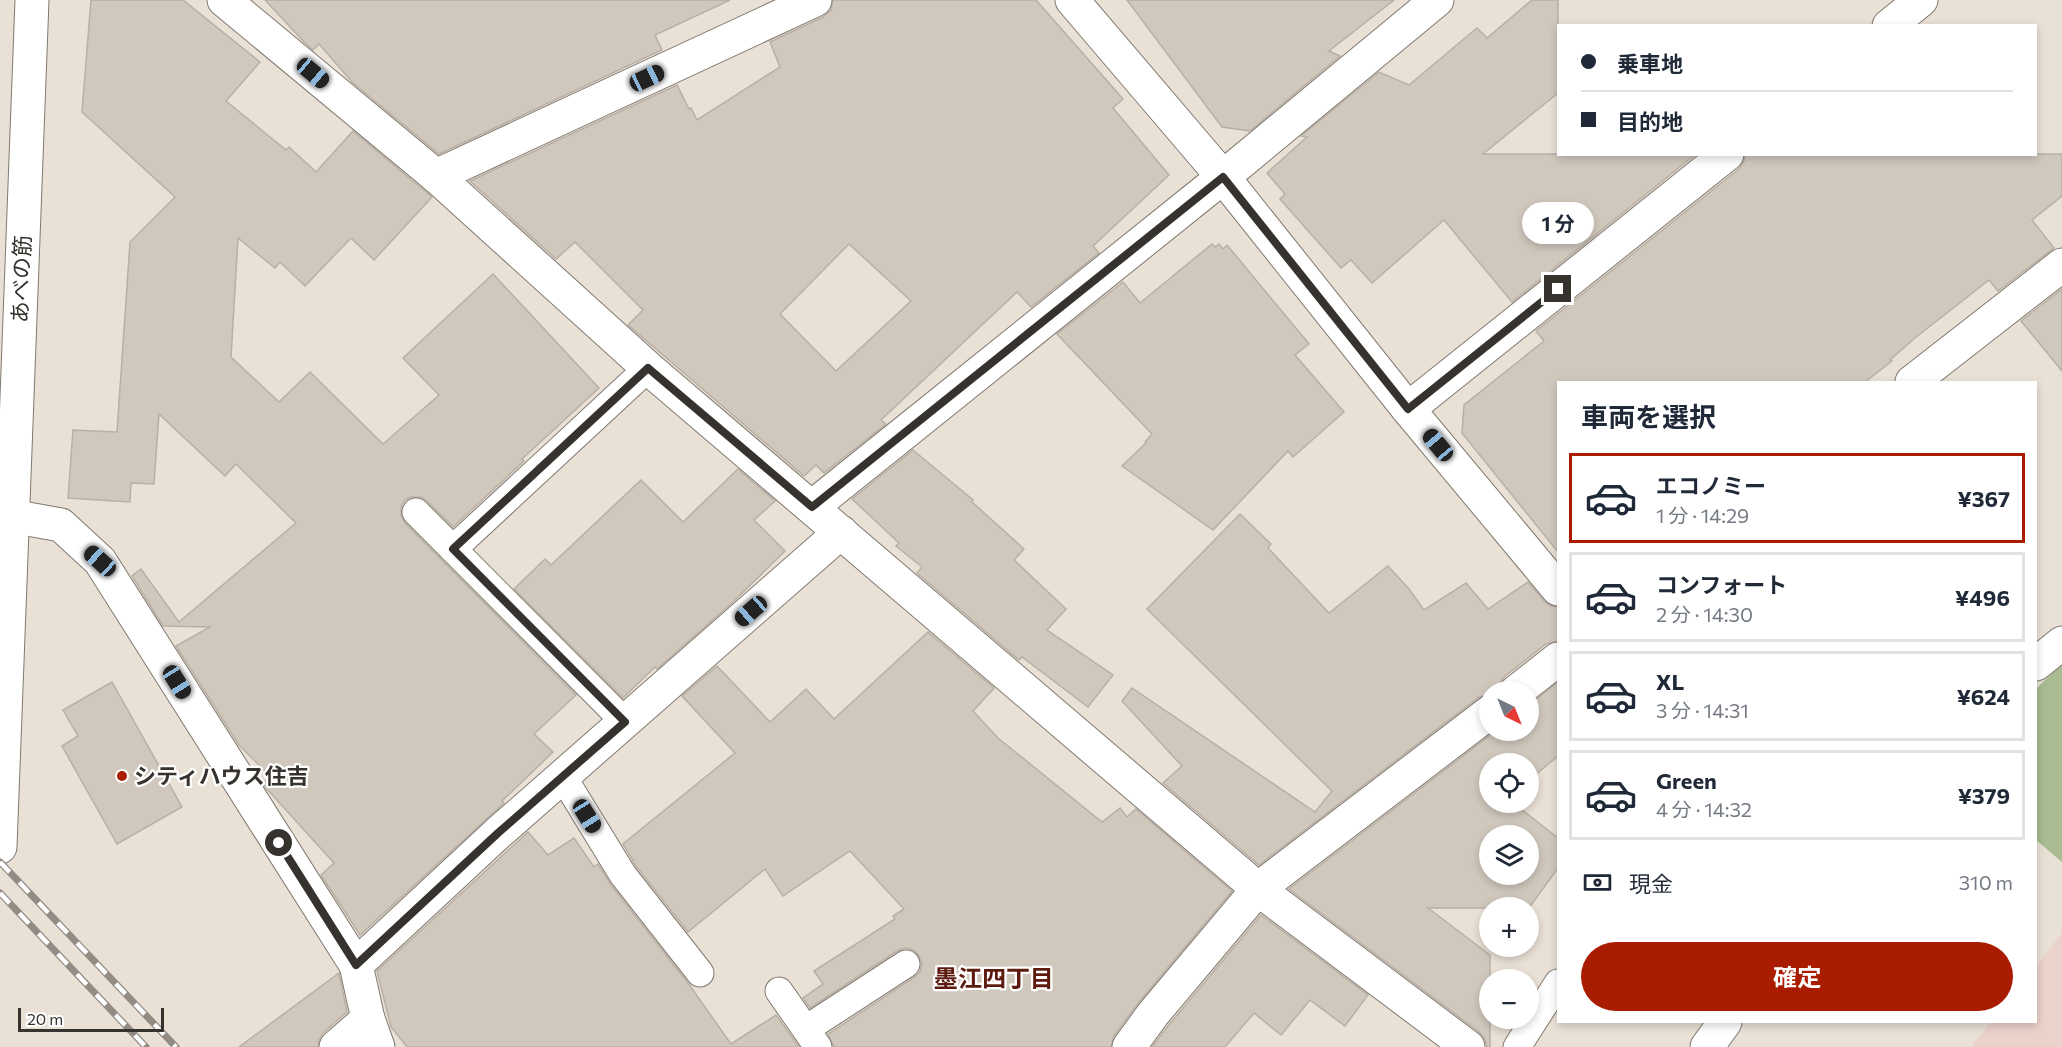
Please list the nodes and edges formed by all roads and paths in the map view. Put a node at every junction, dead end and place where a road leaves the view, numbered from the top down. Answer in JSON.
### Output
{"nodes":[{"id":1,"x":32,"y":0,"type":"edge"},
{"id":2,"x":224,"y":0,"type":"edge"},
{"id":3,"x":815,"y":0,"type":"edge"},
{"id":4,"x":1072,"y":0,"type":"edge"},
{"id":5,"x":1437,"y":0,"type":"edge"},
{"id":6,"x":1724,"y":156,"type":"edge"},
{"id":7,"x":436,"y":176,"type":"junction"},
{"id":8,"x":1223,"y":177,"type":"junction"},
{"id":9,"x":2062,"y":265,"type":"edge"},
{"id":10,"x":648,"y":368,"type":"junction"},
{"id":11,"x":1913,"y":381,"type":"edge"},
{"id":12,"x":1408,"y":409,"type":"junction"},
{"id":13,"x":812,"y":507,"type":"junction"},
{"id":14,"x":416,"y":512,"type":"dead end"},
{"id":15,"x":11,"y":516,"type":"junction"},
{"id":16,"x":841,"y":532,"type":"junction"},
{"id":17,"x":453,"y":549,"type":"junction"},
{"id":18,"x":1557,"y":588,"type":"edge"},
{"id":19,"x":2062,"y":644,"type":"edge"},
{"id":20,"x":1557,"y":660,"type":"edge"},
{"id":21,"x":2037,"y":663,"type":"edge"},
{"id":22,"x":1530,"y":681,"type":"edge"},
{"id":23,"x":1479,"y":720,"type":"edge"},
{"id":24,"x":625,"y":722,"type":"junction"},
{"id":25,"x":563,"y":777,"type":"junction"},
{"id":26,"x":0,"y":846,"type":"edge"},
{"id":27,"x":1258,"y":890,"type":"junction"},
{"id":28,"x":906,"y":964,"type":"dead end"},
{"id":29,"x":356,"y":965,"type":"junction"},
{"id":30,"x":700,"y":972,"type":"dead end"},
{"id":31,"x":1557,"y":985,"type":"edge"},
{"id":32,"x":779,"y":991,"type":"dead end"},
{"id":33,"x":1724,"y":1023,"type":"edge"},
{"id":34,"x":373,"y":1033,"type":"edge"},
{"id":35,"x":812,"y":1038,"type":"edge"},
{"id":36,"x":336,"y":1047,"type":"edge"},
{"id":37,"x":1129,"y":1047,"type":"edge"},
{"id":38,"x":1468,"y":1047,"type":"edge"},
{"id":39,"x":1516,"y":1047,"type":"edge"},
{"id":40,"x":1707,"y":1047,"type":"edge"}],
"edges":[{"from":1,"to":15,"type":"street","name":"あべの筋"},
{"from":2,"to":7,"type":"street"},
{"from":3,"to":7,"type":"street"},
{"from":4,"to":8,"type":"street"},
{"from":5,"to":8,"type":"street"},
{"from":6,"to":12,"type":"street"},
{"from":7,"to":10,"type":"street"},
{"from":8,"to":12,"type":"street"},
{"from":8,"to":13,"type":"street"},
{"from":9,"to":11,"type":"street"},
{"from":10,"to":13,"type":"street"},
{"from":10,"to":17,"type":"lane"},
{"from":12,"to":18,"type":"street"},
{"from":13,"to":16,"type":"street"},
{"from":14,"to":17,"type":"lane"},
{"from":15,"to":26,"type":"street","name":"あべの筋"},
{"from":15,"to":29,"type":"street"},
{"from":16,"to":24,"type":"street"},
{"from":16,"to":27,"type":"street"},
{"from":17,"to":24,"type":"lane"},
{"from":19,"to":21,"type":"street"},
{"from":20,"to":22,"type":"street"},
{"from":23,"to":27,"type":"street"},
{"from":24,"to":25,"type":"street"},
{"from":25,"to":29,"type":"street"},
{"from":25,"to":30,"type":"lane"},
{"from":27,"to":37,"type":"street"},
{"from":27,"to":38,"type":"street"},
{"from":28,"to":35,"type":"lane"},
{"from":29,"to":34,"type":"street"},
{"from":31,"to":39,"type":"lane"},
{"from":32,"to":35,"type":"lane"},
{"from":33,"to":40,"type":"street"},
{"from":34,"to":36,"type":"street"}]}
